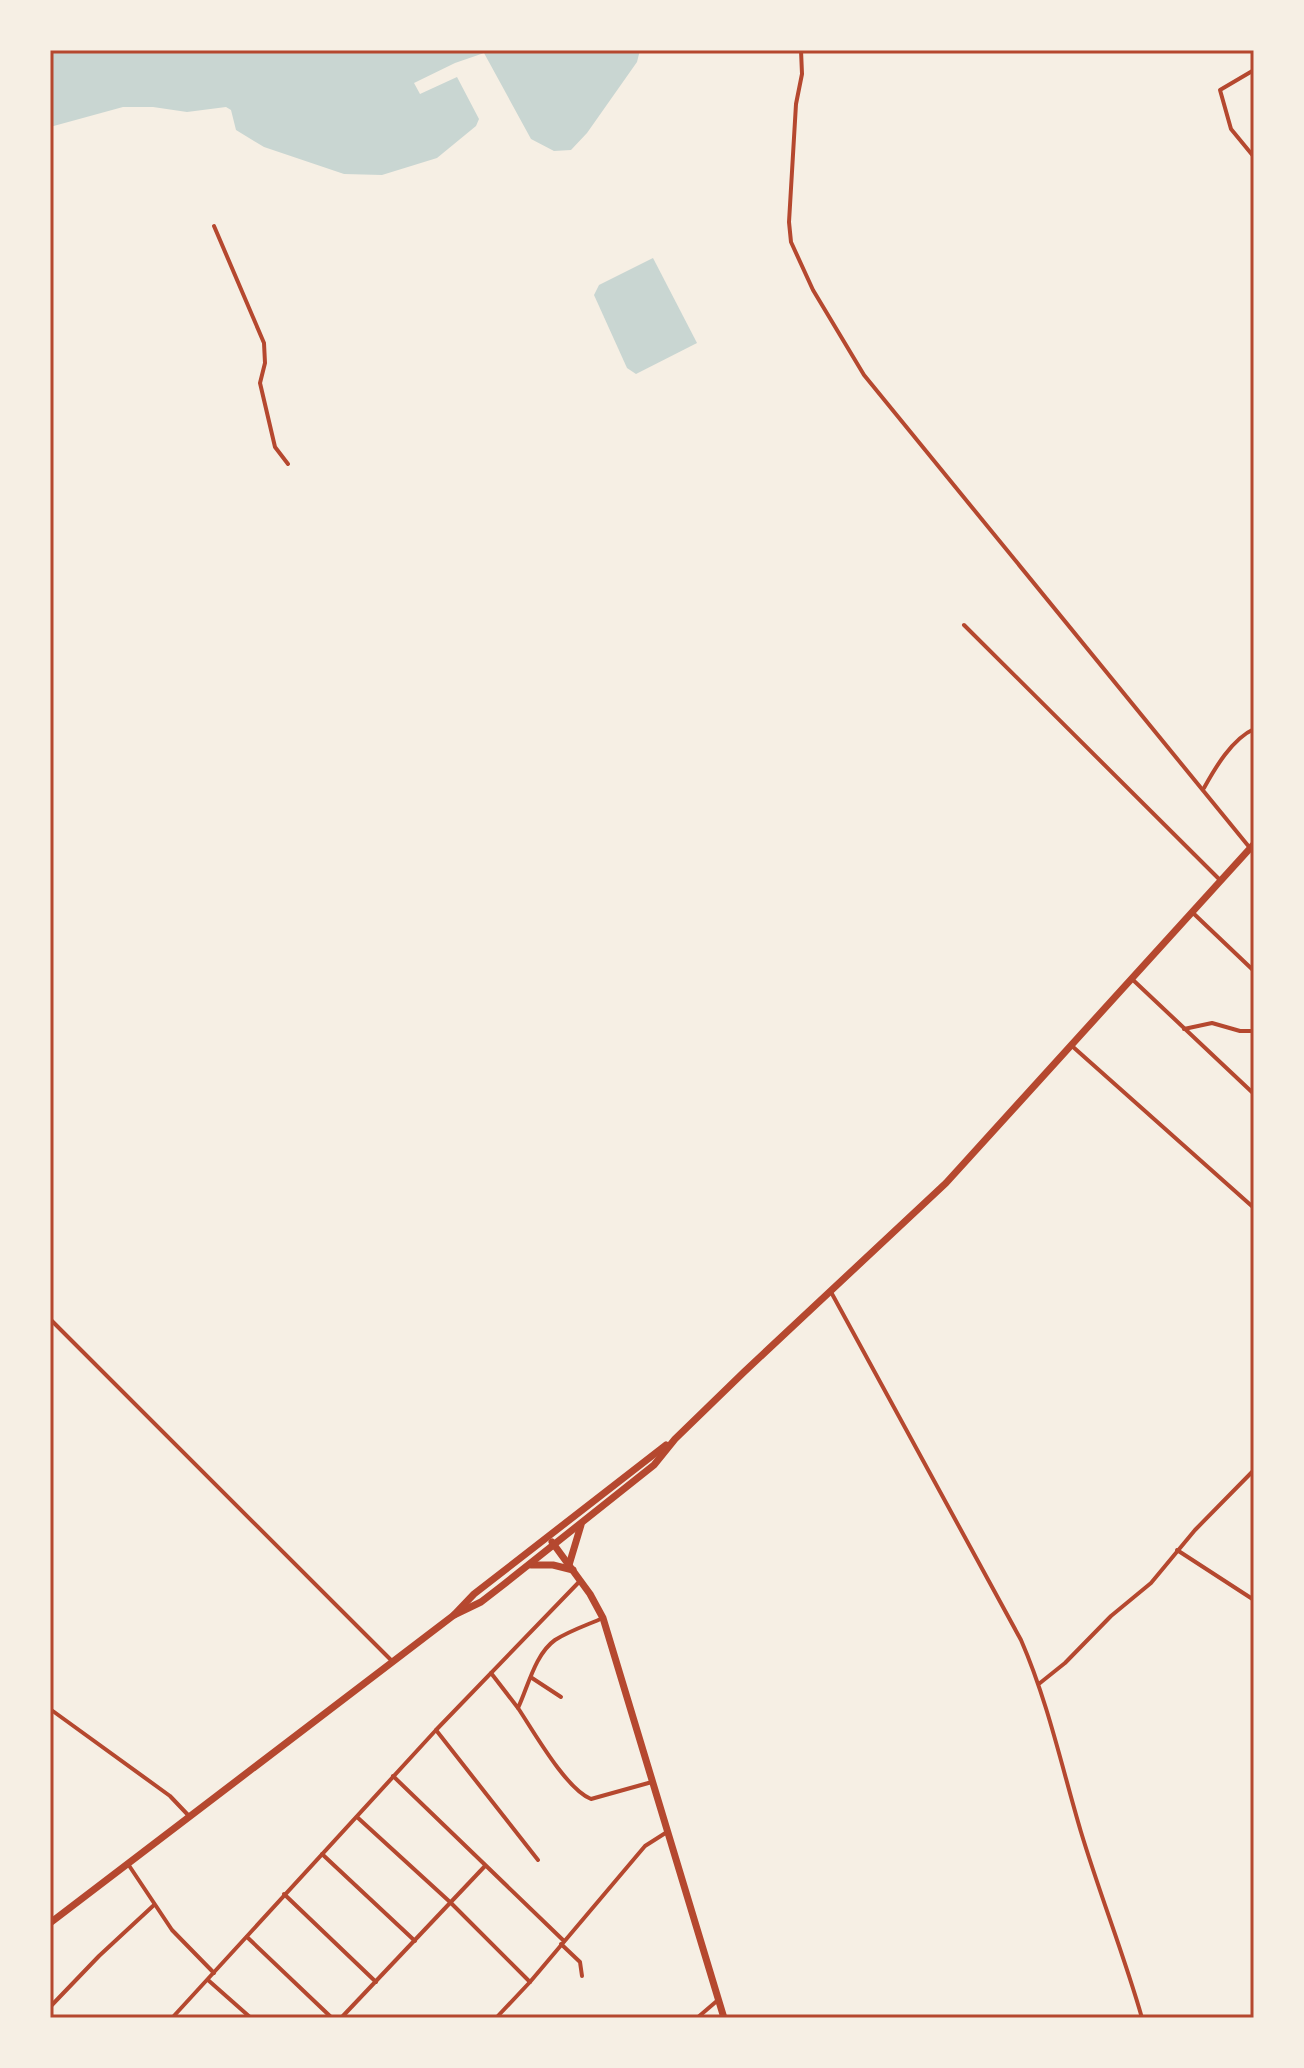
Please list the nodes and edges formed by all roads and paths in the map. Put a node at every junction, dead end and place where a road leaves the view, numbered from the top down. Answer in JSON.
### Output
{"nodes":[{"id":1,"x":801,"y":50,"type":"edge"},
{"id":2,"x":1254,"y":70,"type":"edge"},
{"id":3,"x":1254,"y":157,"type":"edge"},
{"id":4,"x":214,"y":226,"type":"dead end"},
{"id":5,"x":288,"y":464,"type":"dead end"},
{"id":6,"x":964,"y":625,"type":"dead end"},
{"id":7,"x":1254,"y":729,"type":"edge"},
{"id":8,"x":1204,"y":788,"type":"junction"},
{"id":9,"x":1252,"y":846,"type":"edge"},
{"id":10,"x":1220,"y":880,"type":"junction"},
{"id":11,"x":1192,"y":911,"type":"junction"},
{"id":12,"x":1254,"y":971,"type":"edge"},
{"id":13,"x":1132,"y":979,"type":"junction"},
{"id":14,"x":1184,"y":1029,"type":"junction"},
{"id":15,"x":1254,"y":1031,"type":"edge"},
{"id":16,"x":1072,"y":1046,"type":"junction"},
{"id":17,"x":1254,"y":1094,"type":"edge"},
{"id":18,"x":1254,"y":1208,"type":"edge"},
{"id":19,"x":831,"y":1292,"type":"junction"},
{"id":20,"x":50,"y":1320,"type":"edge"},
{"id":21,"x":675,"y":1439,"type":"junction"},
{"id":22,"x":1254,"y":1470,"type":"edge"},
{"id":23,"x":581,"y":1524,"type":"junction"},
{"id":24,"x":548,"y":1537,"type":"junction"},
{"id":25,"x":554,"y":1545,"type":"junction"},
{"id":26,"x":1177,"y":1550,"type":"junction"},
{"id":27,"x":528,"y":1565,"type":"junction"},
{"id":28,"x":571,"y":1568,"type":"junction"},
{"id":29,"x":581,"y":1581,"type":"junction"},
{"id":30,"x":1254,"y":1600,"type":"edge"},
{"id":31,"x":454,"y":1615,"type":"junction"},
{"id":32,"x":603,"y":1618,"type":"junction"},
{"id":33,"x":393,"y":1662,"type":"junction"},
{"id":34,"x":491,"y":1673,"type":"junction"},
{"id":35,"x":532,"y":1678,"type":"junction"},
{"id":36,"x":1040,"y":1683,"type":"junction"},
{"id":37,"x":561,"y":1697,"type":"dead end"},
{"id":38,"x":518,"y":1708,"type":"junction"},
{"id":39,"x":50,"y":1709,"type":"edge"},
{"id":40,"x":436,"y":1730,"type":"junction"},
{"id":41,"x":393,"y":1776,"type":"junction"},
{"id":42,"x":652,"y":1782,"type":"junction"},
{"id":43,"x":189,"y":1816,"type":"junction"},
{"id":44,"x":357,"y":1817,"type":"junction"},
{"id":45,"x":667,"y":1832,"type":"junction"},
{"id":46,"x":322,"y":1854,"type":"junction"},
{"id":47,"x":538,"y":1860,"type":"dead end"},
{"id":48,"x":127,"y":1862,"type":"junction"},
{"id":49,"x":486,"y":1865,"type":"junction"},
{"id":50,"x":284,"y":1894,"type":"junction"},
{"id":51,"x":450,"y":1902,"type":"junction"},
{"id":52,"x":154,"y":1905,"type":"junction"},
{"id":53,"x":50,"y":1923,"type":"edge"},
{"id":54,"x":246,"y":1936,"type":"junction"},
{"id":55,"x":415,"y":1941,"type":"junction"},
{"id":56,"x":562,"y":1942,"type":"junction"},
{"id":57,"x":214,"y":1973,"type":"junction"},
{"id":58,"x":582,"y":1976,"type":"dead end"},
{"id":59,"x":208,"y":1980,"type":"junction"},
{"id":60,"x":376,"y":1982,"type":"junction"},
{"id":61,"x":530,"y":1982,"type":"junction"},
{"id":62,"x":718,"y":2000,"type":"junction"},
{"id":63,"x":50,"y":2007,"type":"edge"},
{"id":64,"x":172,"y":2018,"type":"edge"},
{"id":65,"x":251,"y":2018,"type":"edge"},
{"id":66,"x":332,"y":2018,"type":"edge"},
{"id":67,"x":341,"y":2018,"type":"edge"},
{"id":68,"x":496,"y":2018,"type":"edge"},
{"id":69,"x":697,"y":2018,"type":"edge"},
{"id":70,"x":724,"y":2018,"type":"edge"},
{"id":71,"x":1142,"y":2018,"type":"edge"}],
"edges":[{"from":1,"to":8,"type":"street"},
{"from":2,"to":3,"type":"street"},
{"from":4,"to":5,"type":"street"},
{"from":6,"to":10,"type":"street"},
{"from":7,"to":8,"type":"street"},
{"from":8,"to":9,"type":"street"},
{"from":9,"to":10,"type":"main road"},
{"from":10,"to":11,"type":"main road"},
{"from":11,"to":12,"type":"street"},
{"from":11,"to":13,"type":"main road"},
{"from":13,"to":14,"type":"street"},
{"from":13,"to":16,"type":"main road"},
{"from":14,"to":15,"type":"street"},
{"from":14,"to":17,"type":"street"},
{"from":16,"to":18,"type":"street"},
{"from":16,"to":19,"type":"main road"},
{"from":19,"to":21,"type":"main road"},
{"from":19,"to":36,"type":"street"},
{"from":20,"to":33,"type":"street"},
{"from":21,"to":23,"type":"main road"},
{"from":21,"to":24,"type":"main road"},
{"from":22,"to":26,"type":"street"},
{"from":23,"to":25,"type":"main road"},
{"from":23,"to":28,"type":"main road"},
{"from":24,"to":25,"type":"main road"},
{"from":24,"to":31,"type":"main road"},
{"from":25,"to":27,"type":"main road"},
{"from":25,"to":28,"type":"main road"},
{"from":26,"to":30,"type":"street"},
{"from":26,"to":36,"type":"street"},
{"from":27,"to":28,"type":"main road"},
{"from":27,"to":31,"type":"main road"},
{"from":28,"to":29,"type":"main road"},
{"from":29,"to":32,"type":"main road"},
{"from":29,"to":34,"type":"street"},
{"from":31,"to":33,"type":"main road"},
{"from":32,"to":35,"type":"street"},
{"from":32,"to":42,"type":"main road"},
{"from":33,"to":43,"type":"main road"},
{"from":34,"to":38,"type":"street"},
{"from":34,"to":40,"type":"street"},
{"from":35,"to":37,"type":"street"},
{"from":35,"to":38,"type":"street"},
{"from":36,"to":71,"type":"street"},
{"from":38,"to":42,"type":"street"},
{"from":39,"to":43,"type":"street"},
{"from":40,"to":41,"type":"street"},
{"from":40,"to":47,"type":"street"},
{"from":41,"to":44,"type":"street"},
{"from":41,"to":49,"type":"street"},
{"from":42,"to":45,"type":"main road"},
{"from":43,"to":48,"type":"main road"},
{"from":44,"to":46,"type":"street"},
{"from":44,"to":51,"type":"street"},
{"from":45,"to":56,"type":"street"},
{"from":45,"to":62,"type":"main road"},
{"from":46,"to":50,"type":"street"},
{"from":46,"to":55,"type":"street"},
{"from":48,"to":52,"type":"street"},
{"from":48,"to":53,"type":"main road"},
{"from":49,"to":51,"type":"street"},
{"from":49,"to":56,"type":"street"},
{"from":50,"to":54,"type":"street"},
{"from":50,"to":60,"type":"street"},
{"from":51,"to":55,"type":"street"},
{"from":51,"to":61,"type":"street"},
{"from":52,"to":57,"type":"street"},
{"from":52,"to":63,"type":"street"},
{"from":54,"to":57,"type":"street"},
{"from":54,"to":66,"type":"street"},
{"from":55,"to":60,"type":"street"},
{"from":56,"to":58,"type":"street"},
{"from":56,"to":61,"type":"street"},
{"from":57,"to":59,"type":"street"},
{"from":59,"to":64,"type":"street"},
{"from":59,"to":65,"type":"street"},
{"from":60,"to":67,"type":"street"},
{"from":61,"to":68,"type":"street"},
{"from":62,"to":69,"type":"street"},
{"from":62,"to":70,"type":"main road"}]}
